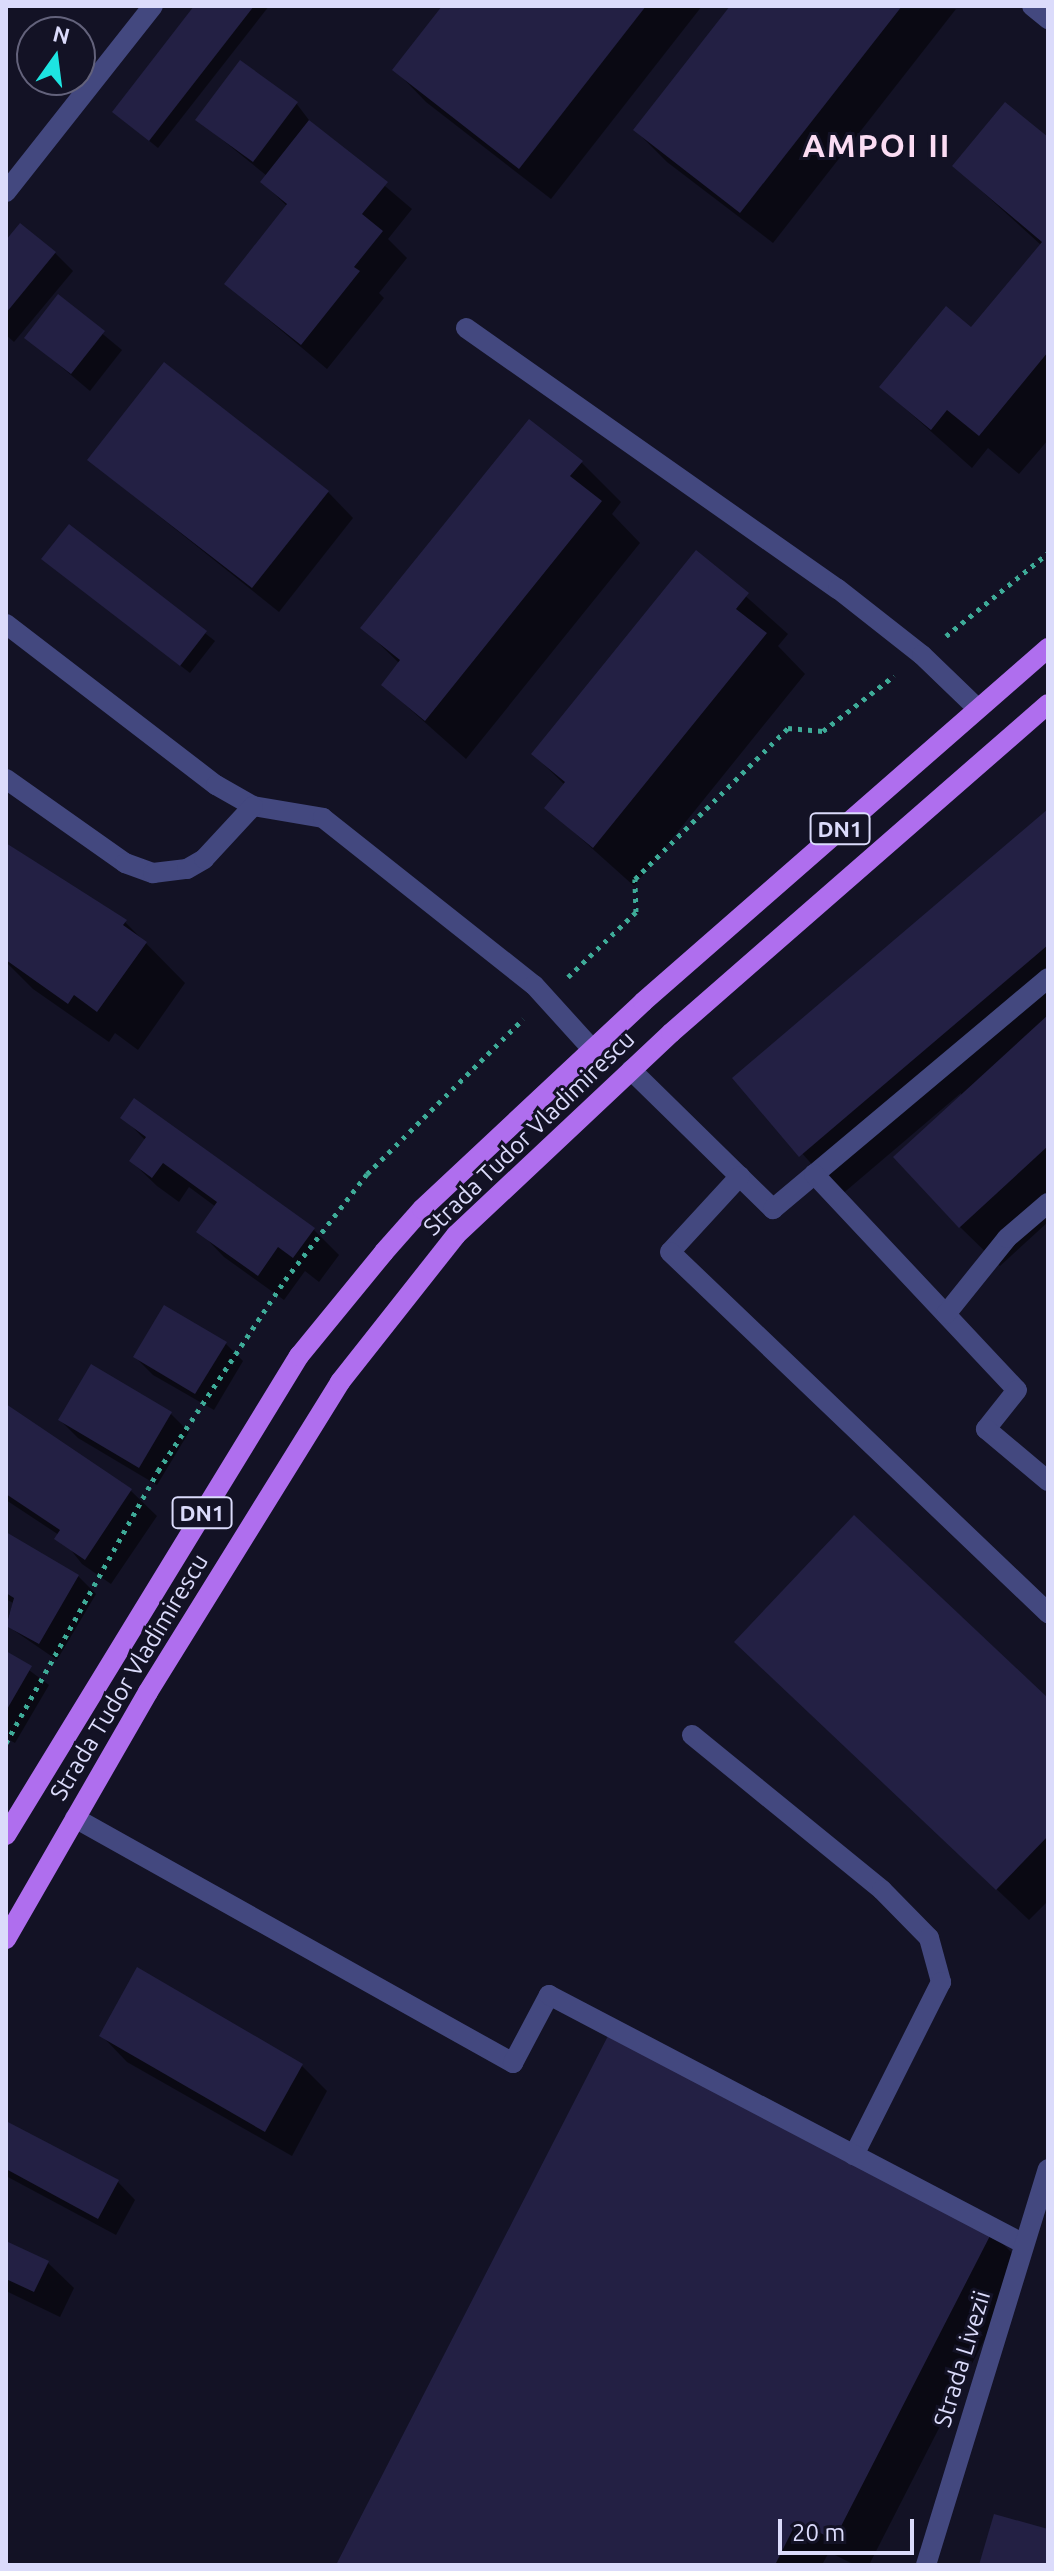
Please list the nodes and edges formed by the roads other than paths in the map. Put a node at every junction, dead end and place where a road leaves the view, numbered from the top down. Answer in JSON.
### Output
{"nodes":[{"id":1,"x":153,"y":6,"type":"edge"},
{"id":2,"x":1032,"y":6,"type":"edge"},
{"id":3,"x":1048,"y":19,"type":"edge"},
{"id":4,"x":6,"y":192,"type":"edge"},
{"id":5,"x":466,"y":328,"type":"dead end"},
{"id":6,"x":6,"y":624,"type":"edge"},
{"id":7,"x":1048,"y":648,"type":"edge"},
{"id":8,"x":1048,"y":704,"type":"edge"},
{"id":9,"x":977,"y":708,"type":"junction"},
{"id":10,"x":6,"y":779,"type":"edge"},
{"id":11,"x":253,"y":806,"type":"junction"},
{"id":12,"x":1048,"y":978,"type":"edge"},
{"id":13,"x":592,"y":1049,"type":"junction"},
{"id":14,"x":631,"y":1070,"type":"junction"},
{"id":15,"x":814,"y":1174,"type":"junction"},
{"id":16,"x":740,"y":1176,"type":"junction"},
{"id":17,"x":1048,"y":1203,"type":"edge"},
{"id":18,"x":946,"y":1314,"type":"junction"},
{"id":19,"x":1048,"y":1481,"type":"edge"},
{"id":20,"x":1048,"y":1613,"type":"edge"},
{"id":21,"x":692,"y":1735,"type":"dead end"},
{"id":22,"x":75,"y":1818,"type":"junction"},
{"id":23,"x":6,"y":1835,"type":"edge"},
{"id":24,"x":6,"y":1939,"type":"edge"},
{"id":25,"x":854,"y":2155,"type":"junction"},
{"id":26,"x":1048,"y":2169,"type":"edge"},
{"id":27,"x":1024,"y":2244,"type":"junction"},
{"id":28,"x":926,"y":2565,"type":"edge"}],
"edges":[{"from":1,"to":4,"type":"street"},
{"from":2,"to":3,"type":"street"},
{"from":5,"to":9,"type":"street"},
{"from":6,"to":11,"type":"street"},
{"from":7,"to":9,"type":"main road","name":"Strada Tudor Vladimirescu","number":"DN1"},
{"from":8,"to":14,"type":"main road","name":"Strada Tudor Vladimirescu","number":"DN1"},
{"from":9,"to":13,"type":"main road","name":"Strada Tudor Vladimirescu","number":"DN1"},
{"from":10,"to":11,"type":"street"},
{"from":11,"to":13,"type":"street"},
{"from":12,"to":15,"type":"street"},
{"from":13,"to":23,"type":"main road","name":"Strada Tudor Vladimirescu","number":"DN1"},
{"from":14,"to":16,"type":"street"},
{"from":14,"to":22,"type":"main road","name":"Strada Tudor Vladimirescu","number":"DN1"},
{"from":15,"to":16,"type":"street"},
{"from":15,"to":18,"type":"street"},
{"from":16,"to":20,"type":"street"},
{"from":17,"to":18,"type":"street"},
{"from":18,"to":19,"type":"street"},
{"from":21,"to":25,"type":"street"},
{"from":22,"to":24,"type":"main road","name":"Strada Tudor Vladimirescu","number":"DN1"},
{"from":22,"to":25,"type":"street"},
{"from":25,"to":27,"type":"street"},
{"from":26,"to":27,"type":"street","name":"Strada Livezii"},
{"from":27,"to":28,"type":"street","name":"Strada Livezii"}]}
